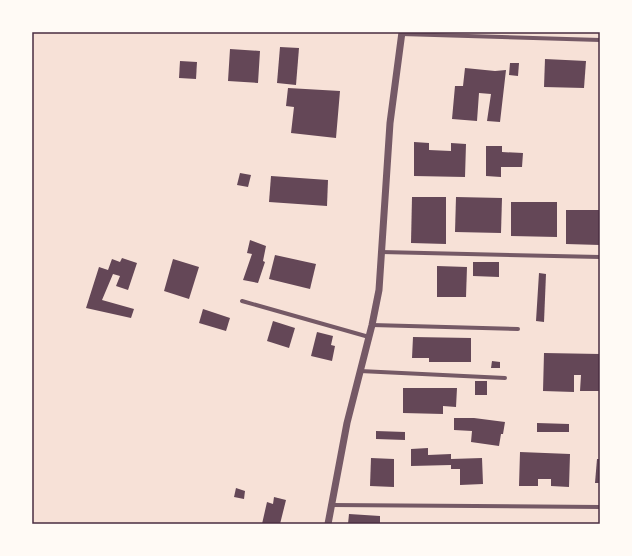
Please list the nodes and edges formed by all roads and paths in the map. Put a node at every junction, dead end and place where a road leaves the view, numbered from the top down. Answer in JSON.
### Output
{"nodes":[{"id":1,"x":402,"y":33,"type":"edge"},
{"id":2,"x":600,"y":40,"type":"edge"},
{"id":3,"x":381,"y":252,"type":"junction"},
{"id":4,"x":600,"y":257,"type":"edge"},
{"id":5,"x":242,"y":301,"type":"dead end"},
{"id":6,"x":372,"y":325,"type":"junction"},
{"id":7,"x":518,"y":329,"type":"dead end"},
{"id":8,"x":369,"y":337,"type":"junction"},
{"id":9,"x":360,"y":371,"type":"junction"},
{"id":10,"x":505,"y":378,"type":"dead end"},
{"id":11,"x":332,"y":505,"type":"junction"},
{"id":12,"x":600,"y":507,"type":"edge"},
{"id":13,"x":328,"y":524,"type":"edge"}],
"edges":[{"from":1,"to":2,"type":"street"},
{"from":1,"to":3,"type":"street"},
{"from":3,"to":4,"type":"street"},
{"from":3,"to":6,"type":"street"},
{"from":5,"to":8,"type":"street"},
{"from":6,"to":7,"type":"street"},
{"from":6,"to":8,"type":"street"},
{"from":8,"to":9,"type":"street"},
{"from":9,"to":10,"type":"street"},
{"from":9,"to":11,"type":"street"},
{"from":11,"to":12,"type":"street"},
{"from":11,"to":13,"type":"street"}]}
